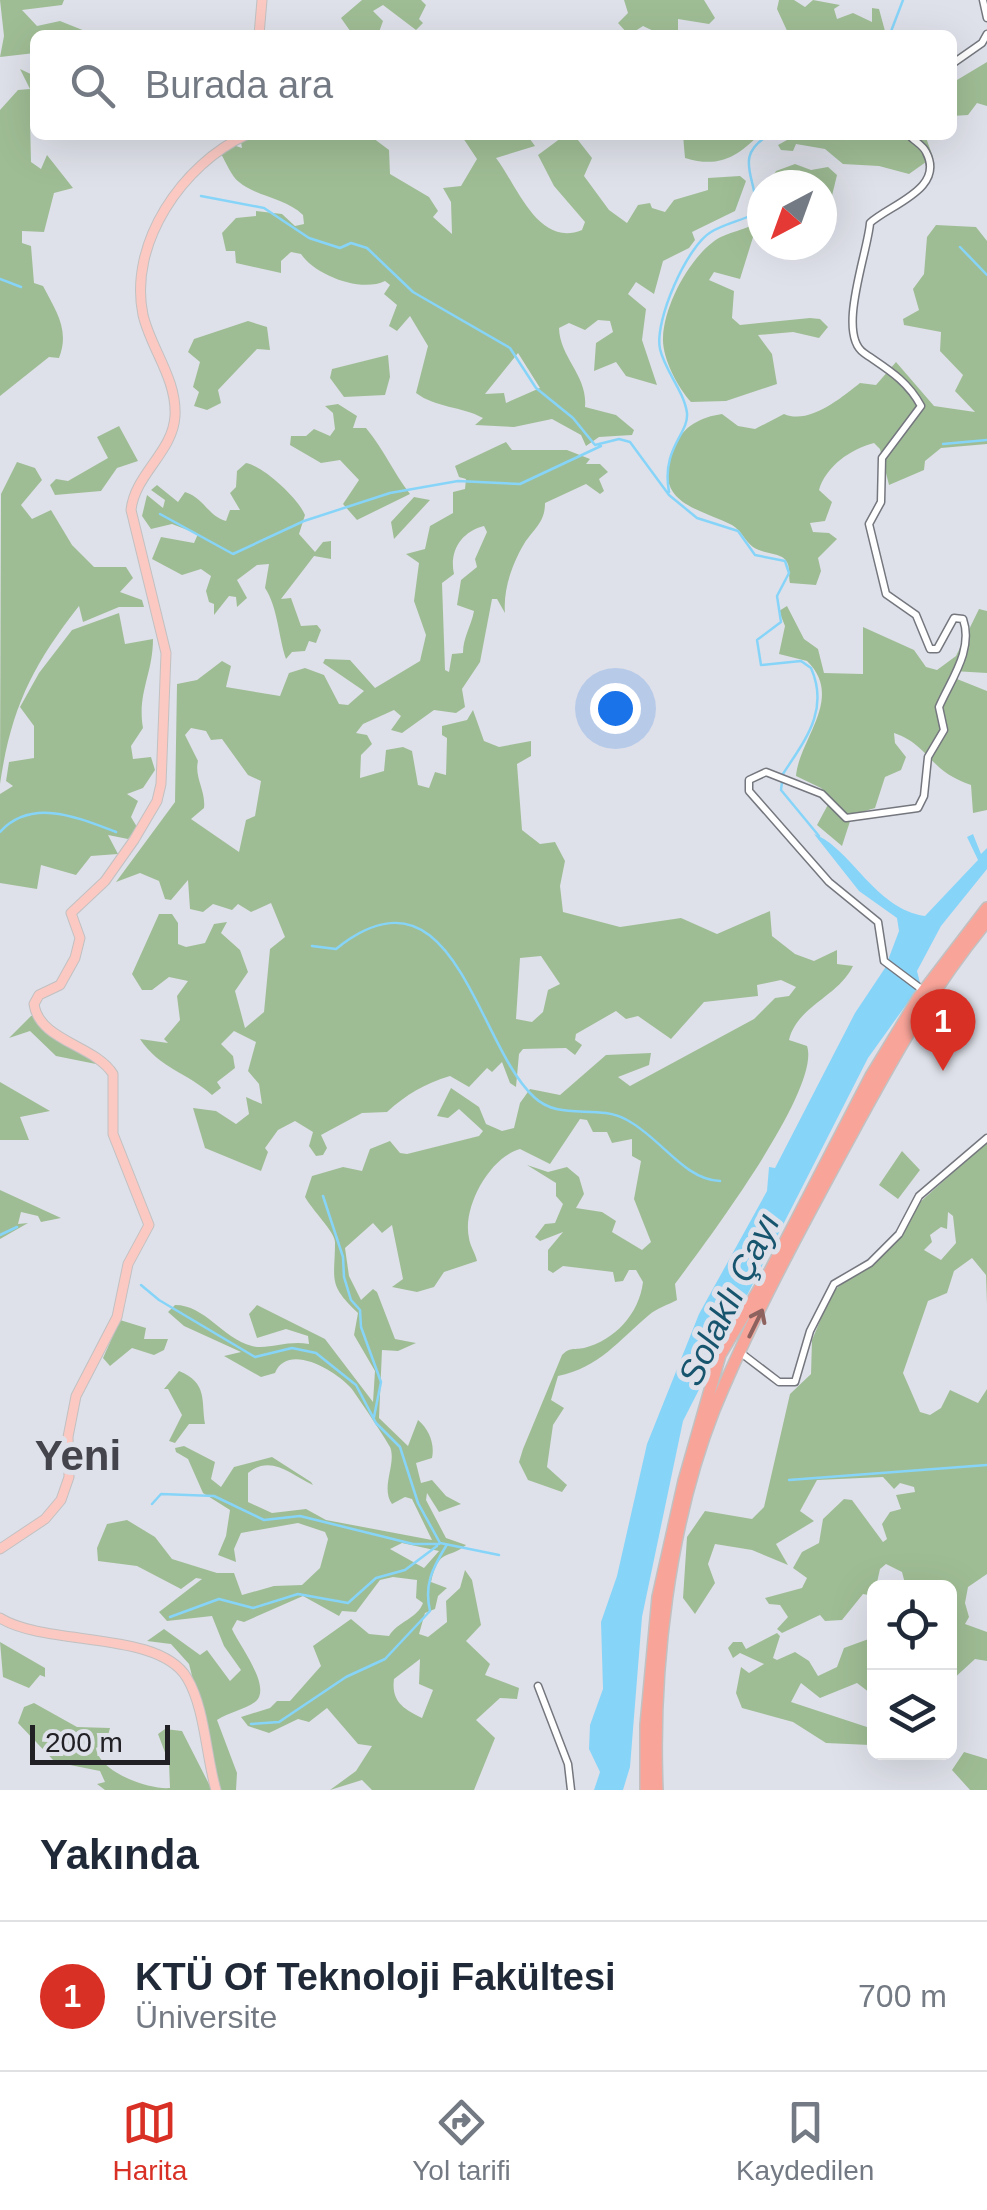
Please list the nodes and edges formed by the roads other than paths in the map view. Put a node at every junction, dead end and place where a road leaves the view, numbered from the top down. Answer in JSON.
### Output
{"nodes":[{"id":1,"x":262,"y":0,"type":"edge"},
{"id":2,"x":983,"y":0,"type":"edge"},
{"id":3,"x":987,"y":18,"type":"edge"},
{"id":4,"x":259,"y":30,"type":"edge"},
{"id":5,"x":987,"y":34,"type":"edge"},
{"id":6,"x":957,"y":60,"type":"edge"},
{"id":7,"x":236,"y":140,"type":"edge"},
{"id":8,"x":914,"y":140,"type":"edge"},
{"id":9,"x":987,"y":908,"type":"edge"},
{"id":10,"x":987,"y":921,"type":"edge"},
{"id":11,"x":922,"y":990,"type":"junction"},
{"id":12,"x":987,"y":1138,"type":"edge"},
{"id":13,"x":740,"y":1354,"type":"junction"},
{"id":14,"x":720,"y":1356,"type":"junction"},
{"id":15,"x":734,"y":1369,"type":"junction"},
{"id":16,"x":0,"y":1549,"type":"edge"},
{"id":17,"x":3,"y":1622,"type":"edge"},
{"id":18,"x":538,"y":1686,"type":"dead end"},
{"id":19,"x":216,"y":1790,"type":"edge"},
{"id":20,"x":571,"y":1790,"type":"edge"},
{"id":21,"x":646,"y":1790,"type":"edge"},
{"id":22,"x":656,"y":1790,"type":"edge"}],
"edges":[{"from":1,"to":4,"type":"main road"},
{"from":2,"to":3,"type":"street"},
{"from":5,"to":6,"type":"street"},
{"from":7,"to":16,"type":"main road"},
{"from":8,"to":11,"type":"street"},
{"from":9,"to":11,"type":"highway"},
{"from":13,"to":10,"type":"highway","one_way":true},
{"from":11,"to":14,"type":"highway"},
{"from":12,"to":13,"type":"street"},
{"from":13,"to":14,"type":"highway"},
{"from":13,"to":15,"type":"highway"},
{"from":14,"to":15,"type":"highway"},
{"from":14,"to":21,"type":"highway"},
{"from":15,"to":22,"type":"highway"},
{"from":17,"to":19,"type":"main road"},
{"from":18,"to":20,"type":"street"}]}
